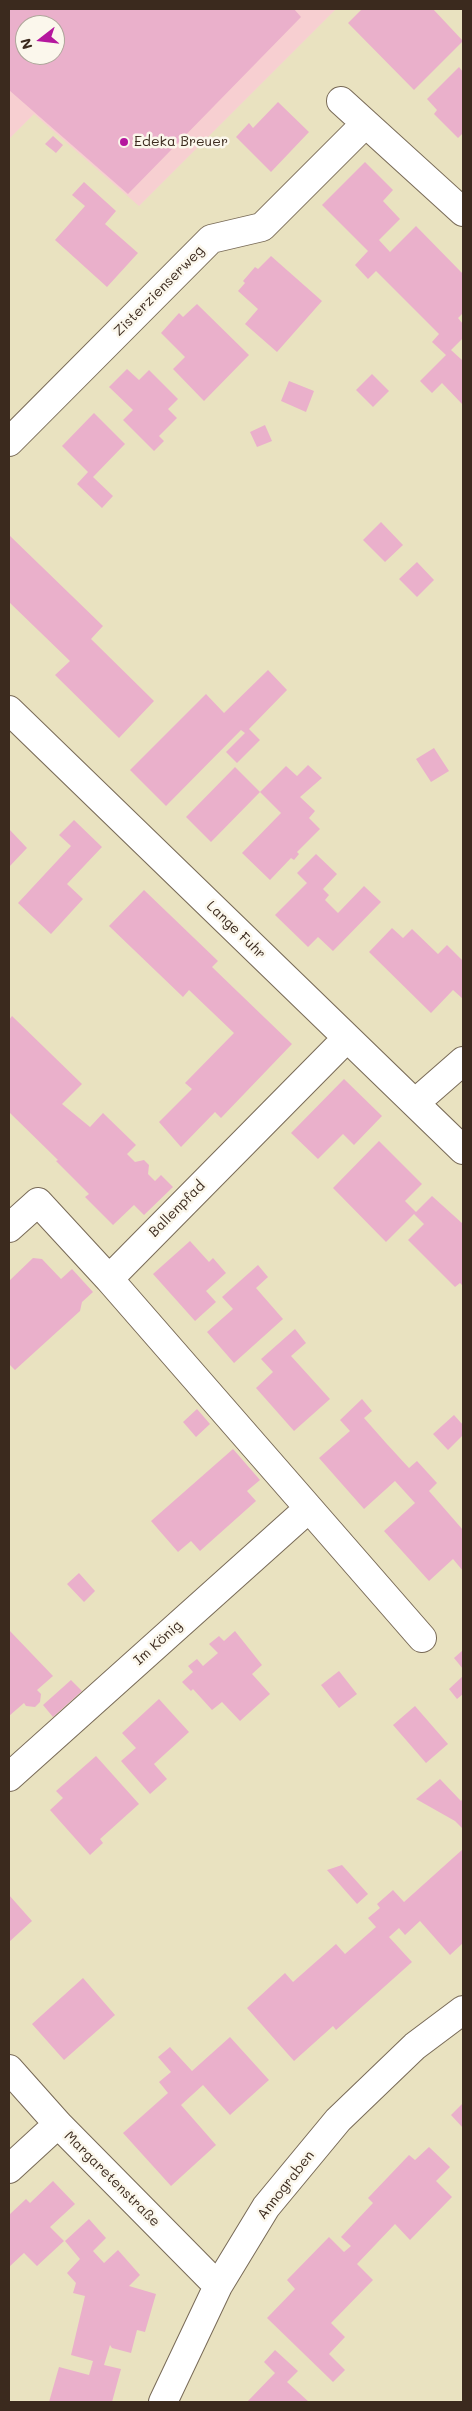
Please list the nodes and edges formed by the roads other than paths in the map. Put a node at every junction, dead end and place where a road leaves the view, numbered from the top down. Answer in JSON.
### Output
{"nodes":[{"id":1,"x":341,"y":101,"type":"dead end"},
{"id":2,"x":365,"y":124,"type":"junction"},
{"id":3,"x":463,"y":212,"type":"edge"},
{"id":4,"x":9,"y":442,"type":"edge"},
{"id":5,"x":9,"y":710,"type":"edge"},
{"id":6,"x":347,"y":1038,"type":"junction"},
{"id":7,"x":463,"y":1061,"type":"edge"},
{"id":8,"x":415,"y":1103,"type":"junction"},
{"id":9,"x":463,"y":1150,"type":"edge"},
{"id":10,"x":9,"y":1228,"type":"edge"},
{"id":11,"x":108,"y":1279,"type":"junction"},
{"id":12,"x":308,"y":1509,"type":"junction"},
{"id":13,"x":422,"y":1638,"type":"dead end"},
{"id":14,"x":9,"y":1777,"type":"edge"},
{"id":15,"x":463,"y":2010,"type":"edge"},
{"id":16,"x":9,"y":2070,"type":"edge"},
{"id":17,"x":58,"y":2124,"type":"junction"},
{"id":18,"x":9,"y":2168,"type":"edge"},
{"id":19,"x":218,"y":2286,"type":"junction"},
{"id":20,"x":163,"y":2402,"type":"edge"}],
"edges":[{"from":1,"to":2,"type":"street"},
{"from":2,"to":3,"type":"street"},
{"from":2,"to":4,"type":"street","name":"Zisterzienserweg"},
{"from":5,"to":6,"type":"street","name":"Lange Fuhr"},
{"from":6,"to":8,"type":"street","name":"Lange Fuhr"},
{"from":6,"to":11,"type":"street","name":"Ballenpfad"},
{"from":7,"to":8,"type":"street"},
{"from":8,"to":9,"type":"street","name":"Lange Fuhr"},
{"from":10,"to":11,"type":"street"},
{"from":11,"to":12,"type":"street"},
{"from":12,"to":13,"type":"street"},
{"from":12,"to":14,"type":"street","name":"Im König"},
{"from":15,"to":19,"type":"street","name":"Annograben"},
{"from":16,"to":17,"type":"street","name":"Margaretenstraße"},
{"from":17,"to":18,"type":"street"},
{"from":17,"to":19,"type":"street","name":"Margaretenstraße"},
{"from":19,"to":20,"type":"street","name":"Annograben"}]}
